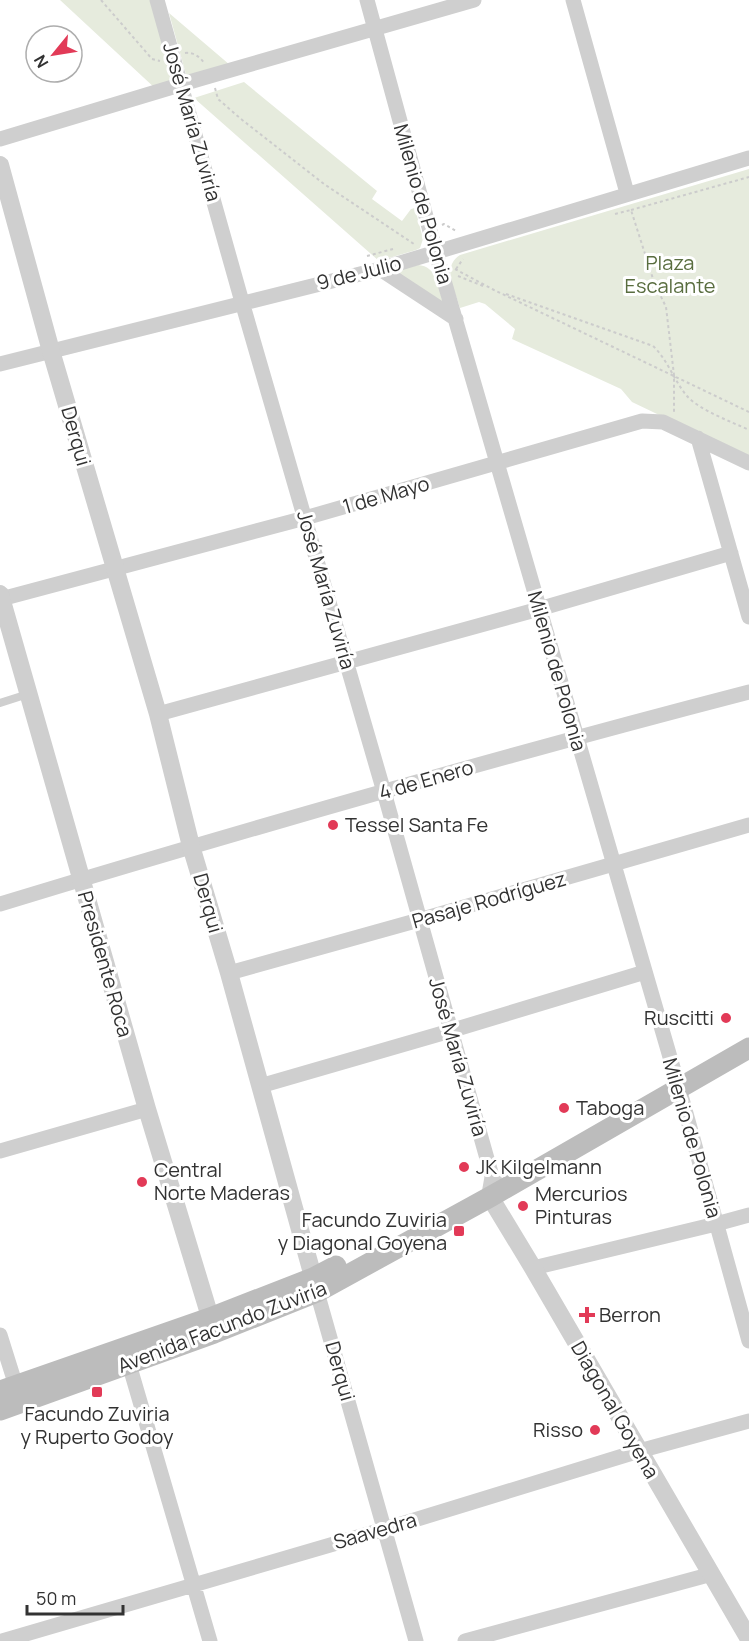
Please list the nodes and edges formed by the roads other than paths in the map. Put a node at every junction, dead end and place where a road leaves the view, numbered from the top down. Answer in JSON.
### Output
{"nodes":[{"id":1,"x":157,"y":0,"type":"edge"},
{"id":2,"x":367,"y":0,"type":"edge"},
{"id":3,"x":474,"y":0,"type":"edge"},
{"id":4,"x":573,"y":0,"type":"edge"},
{"id":5,"x":375,"y":29,"type":"junction"},
{"id":6,"x":181,"y":85,"type":"junction"},
{"id":7,"x":0,"y":139,"type":"edge"},
{"id":8,"x":749,"y":158,"type":"edge"},
{"id":9,"x":0,"y":165,"type":"edge"},
{"id":10,"x":627,"y":194,"type":"junction"},
{"id":11,"x":433,"y":253,"type":"junction"},
{"id":12,"x":380,"y":268,"type":"junction"},
{"id":13,"x":242,"y":302,"type":"junction"},
{"id":14,"x":456,"y":319,"type":"junction"},
{"id":15,"x":51,"y":351,"type":"junction"},
{"id":16,"x":0,"y":364,"type":"edge"},
{"id":17,"x":698,"y":438,"type":"junction"},
{"id":18,"x":498,"y":463,"type":"junction"},
{"id":19,"x":749,"y":463,"type":"edge"},
{"id":20,"x":305,"y":518,"type":"junction"},
{"id":21,"x":731,"y":553,"type":"junction"},
{"id":22,"x":114,"y":568,"type":"junction"},
{"id":23,"x":1,"y":597,"type":"edge"},
{"id":24,"x":539,"y":609,"type":"junction"},
{"id":25,"x":749,"y":617,"type":"edge"},
{"id":26,"x":346,"y":663,"type":"junction"},
{"id":27,"x":749,"y":692,"type":"edge"},
{"id":28,"x":28,"y":694,"type":"junction"},
{"id":29,"x":0,"y":704,"type":"edge"},
{"id":30,"x":158,"y":714,"type":"junction"},
{"id":31,"x":576,"y":737,"type":"junction"},
{"id":32,"x":384,"y":792,"type":"junction"},
{"id":33,"x":749,"y":825,"type":"edge"},
{"id":34,"x":191,"y":846,"type":"junction"},
{"id":35,"x":614,"y":864,"type":"junction"},
{"id":36,"x":81,"y":879,"type":"junction"},
{"id":37,"x":0,"y":904,"type":"edge"},
{"id":38,"x":419,"y":920,"type":"junction"},
{"id":39,"x":645,"y":972,"type":"junction"},
{"id":40,"x":228,"y":973,"type":"junction"},
{"id":41,"x":450,"y":1031,"type":"junction"},
{"id":42,"x":749,"y":1032,"type":"edge"},
{"id":43,"x":749,"y":1047,"type":"edge"},
{"id":44,"x":677,"y":1081,"type":"junction"},
{"id":45,"x":260,"y":1086,"type":"junction"},
{"id":46,"x":147,"y":1109,"type":"junction"},
{"id":47,"x":0,"y":1151,"type":"edge"},
{"id":48,"x":491,"y":1188,"type":"junction"},
{"id":49,"x":749,"y":1215,"type":"edge"},
{"id":50,"x":716,"y":1224,"type":"junction"},
{"id":51,"x":533,"y":1268,"type":"junction"},
{"id":52,"x":315,"y":1285,"type":"junction"},
{"id":53,"x":212,"y":1325,"type":"junction"},
{"id":54,"x":0,"y":1335,"type":"edge"},
{"id":55,"x":749,"y":1341,"type":"edge"},
{"id":56,"x":129,"y":1364,"type":"junction"},
{"id":57,"x":8,"y":1389,"type":"edge"},
{"id":58,"x":0,"y":1410,"type":"edge"},
{"id":59,"x":749,"y":1421,"type":"edge"},
{"id":60,"x":639,"y":1451,"type":"junction"},
{"id":61,"x":385,"y":1529,"type":"junction"},
{"id":62,"x":712,"y":1574,"type":"junction"},
{"id":63,"x":192,"y":1584,"type":"junction"},
{"id":64,"x":3,"y":1637,"type":"edge"},
{"id":65,"x":749,"y":1639,"type":"edge"},
{"id":66,"x":210,"y":1641,"type":"edge"},
{"id":67,"x":416,"y":1641,"type":"edge"},
{"id":68,"x":465,"y":1641,"type":"edge"}],
"edges":[{"from":1,"to":6,"type":"street","name":"José María Zuviría"},
{"from":2,"to":5,"type":"street","name":"Milenio de Polonia"},
{"from":3,"to":5,"type":"street"},
{"from":4,"to":10,"type":"street"},
{"from":5,"to":6,"type":"street"},
{"from":5,"to":11,"type":"street","name":"Milenio de Polonia"},
{"from":6,"to":7,"type":"street"},
{"from":6,"to":13,"type":"street","name":"José María Zuviría"},
{"from":8,"to":10,"type":"street","name":"9 de Julio"},
{"from":9,"to":15,"type":"street","name":"Derqui"},
{"from":10,"to":11,"type":"street","name":"9 de Julio"},
{"from":11,"to":12,"type":"street","name":"9 de Julio"},
{"from":11,"to":14,"type":"street","name":"Milenio de Polonia"},
{"from":12,"to":13,"type":"street","name":"9 de Julio"},
{"from":12,"to":14,"type":"street"},
{"from":13,"to":15,"type":"street","name":"9 de Julio"},
{"from":13,"to":20,"type":"street","name":"José María Zuviría"},
{"from":14,"to":18,"type":"street","name":"Milenio de Polonia"},
{"from":15,"to":16,"type":"street","name":"9 de Julio"},
{"from":15,"to":22,"type":"street","name":"Derqui"},
{"from":17,"to":18,"type":"street","name":"1 de Mayo"},
{"from":17,"to":19,"type":"street","name":"1 de Mayo"},
{"from":17,"to":21,"type":"street"},
{"from":18,"to":20,"type":"street","name":"1 de Mayo"},
{"from":18,"to":24,"type":"street","name":"Milenio de Polonia"},
{"from":20,"to":22,"type":"street","name":"1 de Mayo"},
{"from":20,"to":26,"type":"street","name":"José María Zuviría"},
{"from":21,"to":24,"type":"street"},
{"from":21,"to":25,"type":"street"},
{"from":22,"to":23,"type":"street","name":"1 de Mayo"},
{"from":22,"to":30,"type":"street","name":"Derqui"},
{"from":23,"to":28,"type":"street","name":"Presidente Roca"},
{"from":24,"to":26,"type":"street"},
{"from":24,"to":31,"type":"street","name":"Milenio de Polonia"},
{"from":26,"to":30,"type":"street"},
{"from":26,"to":32,"type":"street","name":"José María Zuviría"},
{"from":27,"to":31,"type":"street","name":"4 de Enero"},
{"from":28,"to":29,"type":"lane"},
{"from":28,"to":36,"type":"street","name":"Presidente Roca"},
{"from":30,"to":34,"type":"street","name":"Derqui"},
{"from":31,"to":32,"type":"street","name":"4 de Enero"},
{"from":31,"to":35,"type":"street","name":"Milenio de Polonia"},
{"from":32,"to":34,"type":"street","name":"4 de Enero"},
{"from":32,"to":38,"type":"street","name":"José María Zuviría"},
{"from":33,"to":35,"type":"street","name":"Pasaje Rodríguez"},
{"from":34,"to":36,"type":"street","name":"4 de Enero"},
{"from":34,"to":40,"type":"street","name":"Derqui"},
{"from":35,"to":38,"type":"street","name":"Pasaje Rodríguez"},
{"from":35,"to":39,"type":"street","name":"Milenio de Polonia"},
{"from":36,"to":37,"type":"street","name":"4 de Enero"},
{"from":36,"to":46,"type":"street","name":"Presidente Roca"},
{"from":38,"to":40,"type":"street","name":"Pasaje Rodríguez"},
{"from":38,"to":41,"type":"street","name":"José María Zuviría"},
{"from":39,"to":41,"type":"street"},
{"from":39,"to":44,"type":"street","name":"Milenio de Polonia"},
{"from":40,"to":45,"type":"street","name":"Derqui"},
{"from":41,"to":45,"type":"street"},
{"from":41,"to":48,"type":"street","name":"José María Zuviría"},
{"from":42,"to":44,"type":"main road","name":"Avenida Facundo Zuviría"},
{"from":43,"to":44,"type":"main road","name":"Avenida Facundo Zuviría"},
{"from":44,"to":48,"type":"main road","name":"Avenida Facundo Zuviría"},
{"from":44,"to":50,"type":"street","name":"Milenio de Polonia"},
{"from":45,"to":52,"type":"street","name":"Derqui"},
{"from":46,"to":47,"type":"street"},
{"from":46,"to":53,"type":"street","name":"Presidente Roca"},
{"from":48,"to":51,"type":"street","name":"Diagonal Goyena"},
{"from":48,"to":52,"type":"main road","name":"Avenida Facundo Zuviría"},
{"from":49,"to":50,"type":"street"},
{"from":50,"to":51,"type":"street"},
{"from":50,"to":55,"type":"street","name":"Milenio de Polonia"},
{"from":51,"to":60,"type":"street","name":"Diagonal Goyena"},
{"from":52,"to":53,"type":"main road","name":"Avenida Facundo Zuviría"},
{"from":52,"to":61,"type":"street","name":"Derqui"},
{"from":53,"to":56,"type":"main road","name":"Avenida Facundo Zuviría"},
{"from":53,"to":57,"type":"main road","name":"Avenida Facundo Zuviría"},
{"from":54,"to":57,"type":"street"},
{"from":56,"to":58,"type":"main road","name":"Avenida Facundo Zuviría"},
{"from":56,"to":63,"type":"street"},
{"from":59,"to":60,"type":"street","name":"Saavedra"},
{"from":60,"to":61,"type":"street","name":"Saavedra"},
{"from":60,"to":62,"type":"street","name":"Diagonal Goyena"},
{"from":61,"to":63,"type":"street","name":"Saavedra"},
{"from":61,"to":67,"type":"street","name":"Derqui"},
{"from":62,"to":65,"type":"street","name":"Diagonal Goyena"},
{"from":62,"to":68,"type":"street"},
{"from":63,"to":64,"type":"street","name":"Saavedra"},
{"from":63,"to":66,"type":"street"}]}
